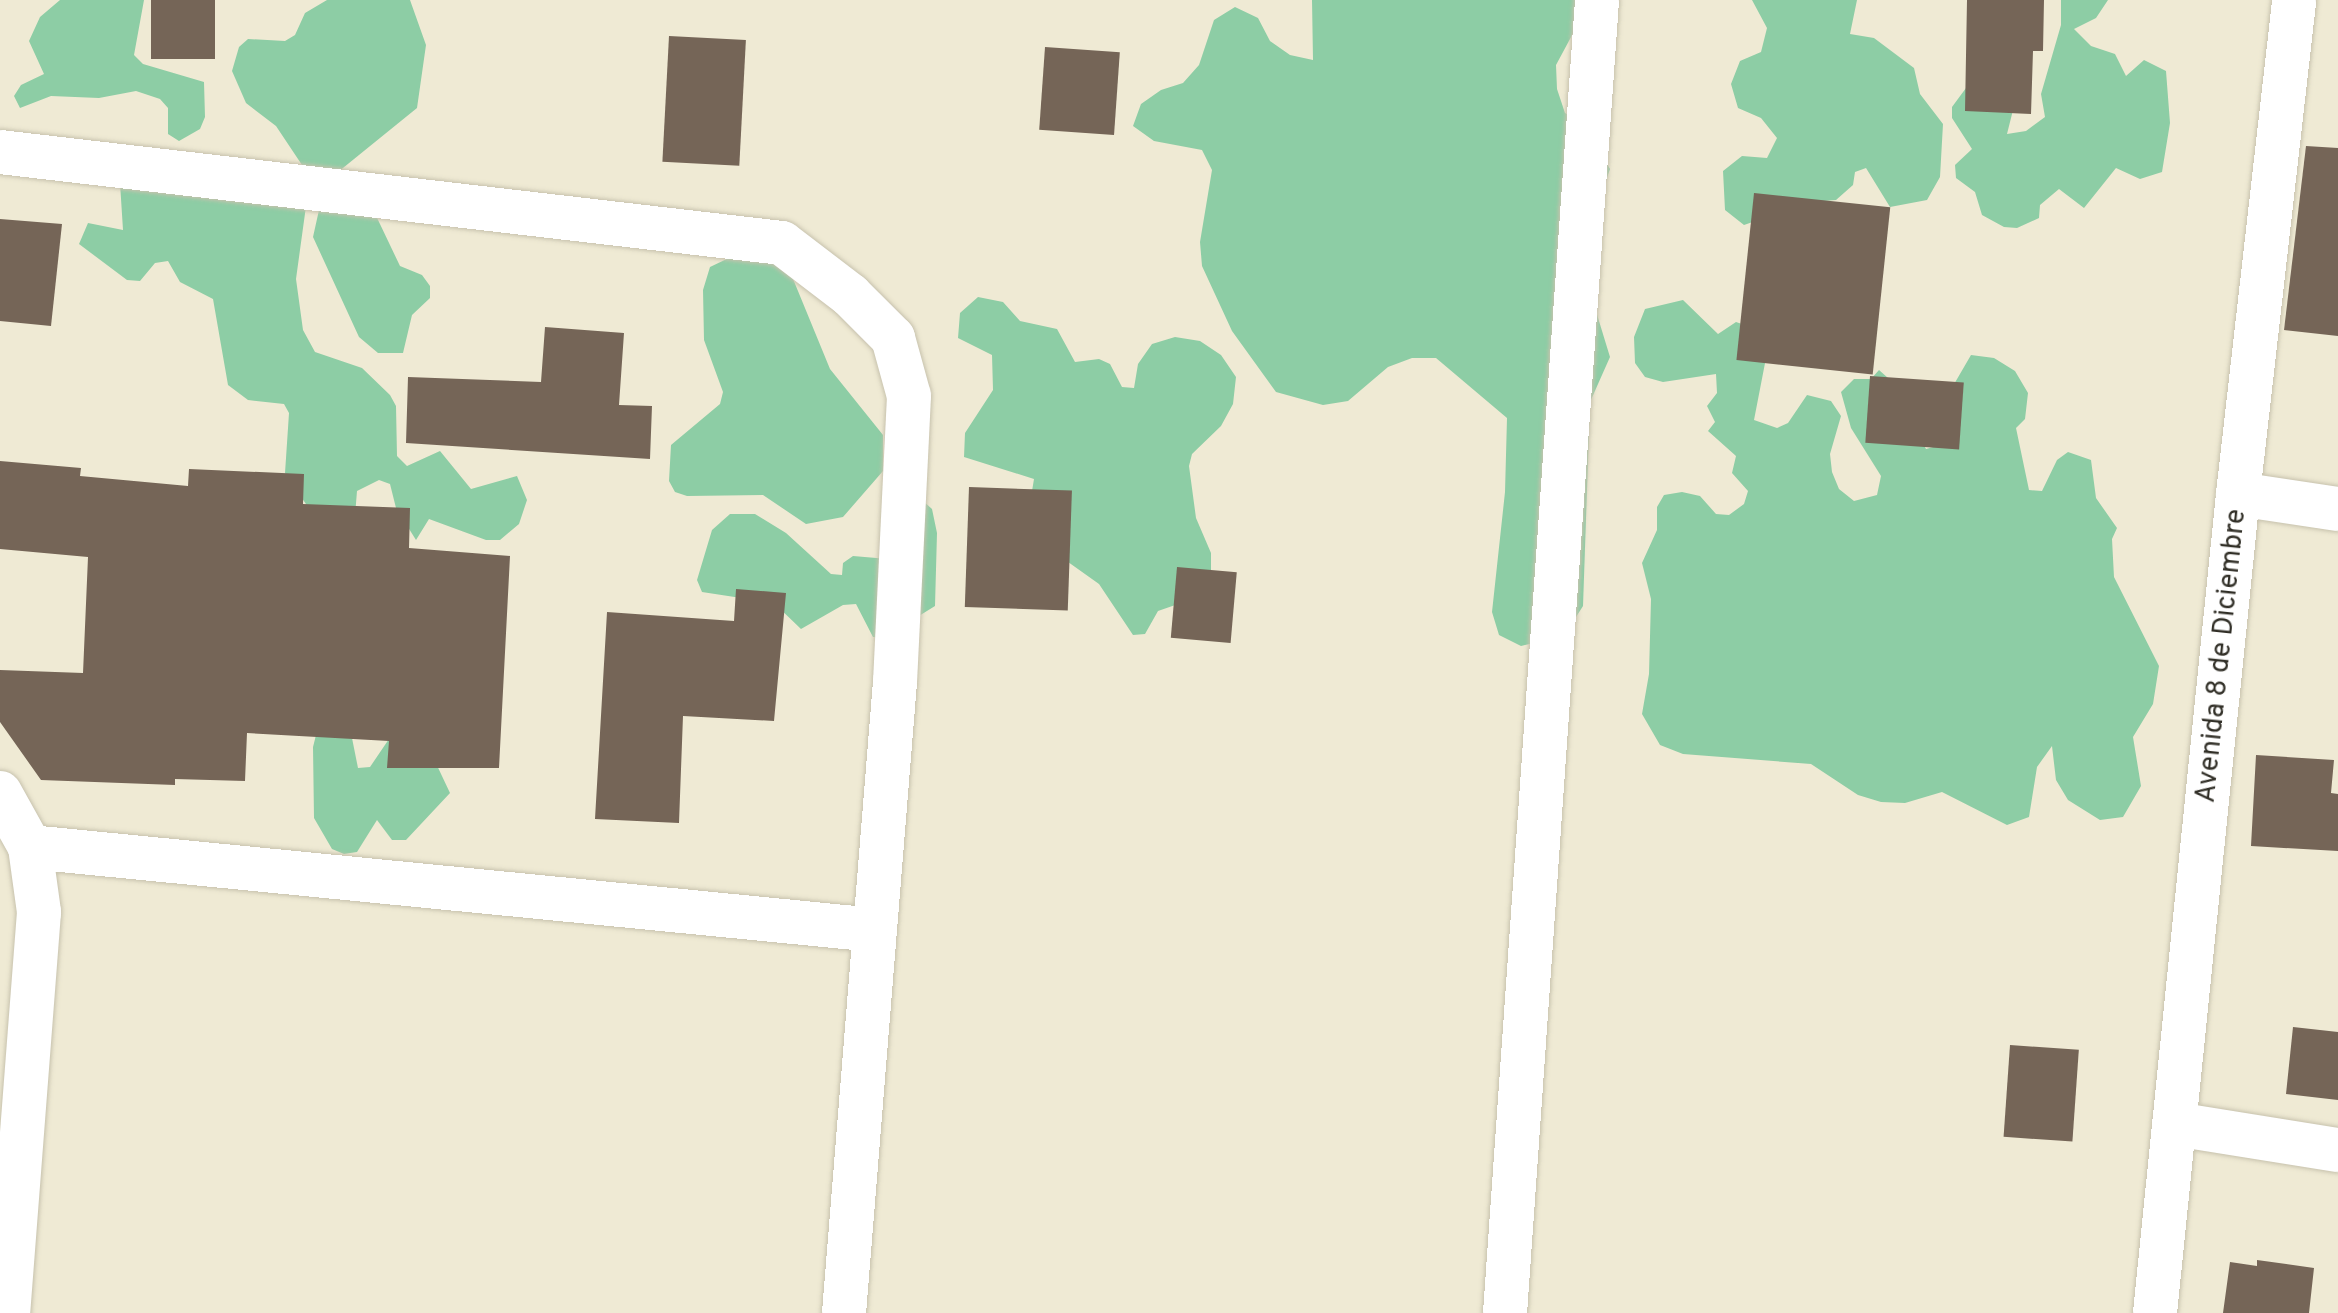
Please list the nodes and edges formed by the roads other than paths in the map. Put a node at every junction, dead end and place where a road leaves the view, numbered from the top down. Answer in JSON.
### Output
{"nodes":[{"id":1,"x":1597,"y":0,"type":"edge"},
{"id":2,"x":2294,"y":0,"type":"edge"},
{"id":3,"x":0,"y":152,"type":"edge"},
{"id":4,"x":2238,"y":494,"type":"junction"},
{"id":5,"x":2338,"y":509,"type":"edge"},
{"id":6,"x":0,"y":793,"type":"edge"},
{"id":7,"x":30,"y":847,"type":"junction"},
{"id":8,"x":875,"y":930,"type":"junction"},
{"id":9,"x":2175,"y":1124,"type":"junction"},
{"id":10,"x":2338,"y":1150,"type":"edge"},
{"id":11,"x":8,"y":1313,"type":"edge"},
{"id":12,"x":844,"y":1313,"type":"edge"},
{"id":13,"x":1505,"y":1313,"type":"edge"},
{"id":14,"x":2155,"y":1313,"type":"edge"}],
"edges":[{"from":1,"to":13,"type":"street"},
{"from":2,"to":4,"type":"street","name":"Avenida 8 de Diciembre"},
{"from":3,"to":8,"type":"street"},
{"from":4,"to":5,"type":"street"},
{"from":4,"to":9,"type":"street","name":"Avenida 8 de Diciembre"},
{"from":6,"to":7,"type":"street"},
{"from":7,"to":8,"type":"street"},
{"from":7,"to":11,"type":"street"},
{"from":8,"to":12,"type":"street"},
{"from":9,"to":10,"type":"street"},
{"from":9,"to":14,"type":"street","name":"Avenida 8 de Diciembre"}]}
